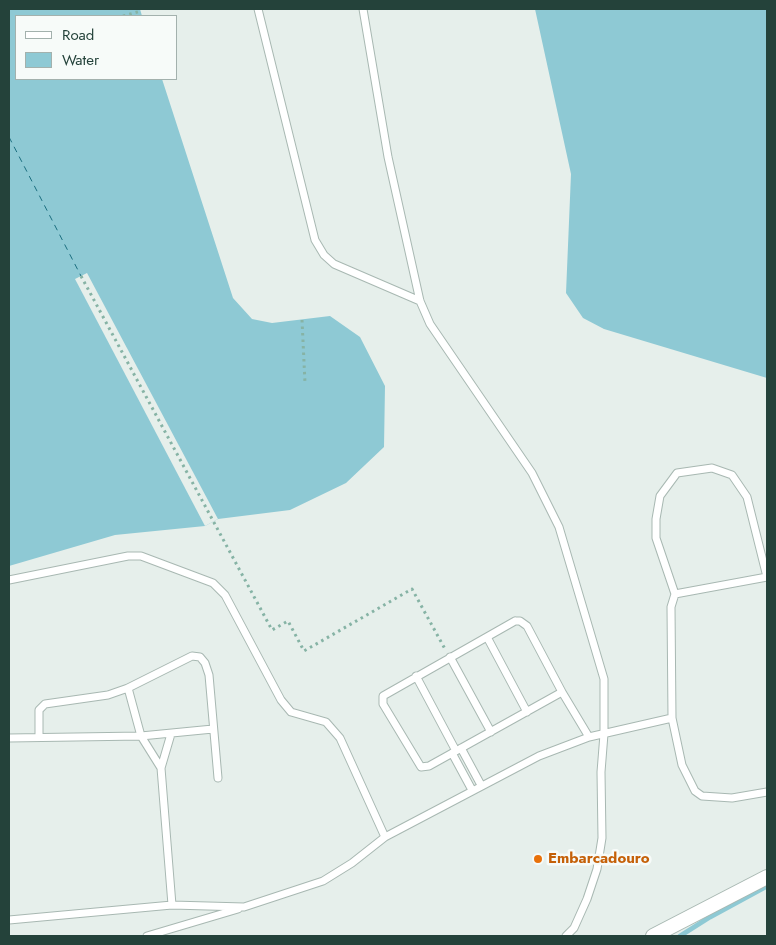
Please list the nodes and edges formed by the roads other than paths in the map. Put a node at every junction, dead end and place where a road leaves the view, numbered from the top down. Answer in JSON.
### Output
{"nodes":[{"id":1,"x":258,"y":9,"type":"edge"},
{"id":2,"x":364,"y":9,"type":"edge"},
{"id":3,"x":420,"y":301,"type":"junction"},
{"id":4,"x":767,"y":577,"type":"edge"},
{"id":5,"x":9,"y":580,"type":"edge"},
{"id":6,"x":675,"y":594,"type":"junction"},
{"id":7,"x":486,"y":637,"type":"junction"},
{"id":8,"x":450,"y":657,"type":"junction"},
{"id":9,"x":416,"y":676,"type":"junction"},
{"id":10,"x":128,"y":688,"type":"junction"},
{"id":11,"x":562,"y":692,"type":"junction"},
{"id":12,"x":527,"y":712,"type":"junction"},
{"id":13,"x":672,"y":718,"type":"junction"},
{"id":14,"x":213,"y":729,"type":"junction"},
{"id":15,"x":490,"y":732,"type":"junction"},
{"id":16,"x":171,"y":734,"type":"junction"},
{"id":17,"x":604,"y":734,"type":"junction"},
{"id":18,"x":141,"y":736,"type":"junction"},
{"id":19,"x":39,"y":737,"type":"junction"},
{"id":20,"x":9,"y":738,"type":"edge"},
{"id":21,"x":589,"y":738,"type":"junction"},
{"id":22,"x":457,"y":751,"type":"junction"},
{"id":23,"x":161,"y":768,"type":"junction"},
{"id":24,"x":218,"y":778,"type":"dead end"},
{"id":25,"x":481,"y":785,"type":"junction"},
{"id":26,"x":472,"y":790,"type":"junction"},
{"id":27,"x":767,"y":792,"type":"edge"},
{"id":28,"x":385,"y":837,"type":"junction"},
{"id":29,"x":767,"y":877,"type":"edge"},
{"id":30,"x":172,"y":905,"type":"junction"},
{"id":31,"x":244,"y":907,"type":"junction"},
{"id":32,"x":9,"y":920,"type":"edge"},
{"id":33,"x":147,"y":936,"type":"edge"},
{"id":34,"x":566,"y":936,"type":"edge"},
{"id":35,"x":653,"y":936,"type":"edge"}],
"edges":[{"from":1,"to":3,"type":"lane"},
{"from":2,"to":3,"type":"lane"},
{"from":3,"to":17,"type":"lane"},
{"from":4,"to":6,"type":"lane"},
{"from":4,"to":6,"type":"lane"},
{"from":5,"to":28,"type":"lane"},
{"from":6,"to":13,"type":"lane"},
{"from":7,"to":8,"type":"lane"},
{"from":7,"to":11,"type":"lane"},
{"from":7,"to":12,"type":"lane"},
{"from":8,"to":9,"type":"lane"},
{"from":8,"to":15,"type":"lane"},
{"from":9,"to":22,"type":"lane"},
{"from":9,"to":22,"type":"lane"},
{"from":10,"to":14,"type":"lane"},
{"from":10,"to":18,"type":"lane"},
{"from":10,"to":19,"type":"lane"},
{"from":11,"to":12,"type":"lane"},
{"from":11,"to":21,"type":"lane"},
{"from":12,"to":15,"type":"lane"},
{"from":13,"to":17,"type":"lane"},
{"from":13,"to":27,"type":"lane"},
{"from":14,"to":16,"type":"lane"},
{"from":14,"to":24,"type":"lane"},
{"from":15,"to":22,"type":"lane"},
{"from":16,"to":18,"type":"lane"},
{"from":16,"to":23,"type":"lane"},
{"from":17,"to":21,"type":"lane"},
{"from":17,"to":34,"type":"lane"},
{"from":18,"to":19,"type":"lane"},
{"from":18,"to":23,"type":"lane"},
{"from":19,"to":20,"type":"lane"},
{"from":21,"to":25,"type":"lane"},
{"from":22,"to":25,"type":"lane"},
{"from":22,"to":26,"type":"lane"},
{"from":23,"to":30,"type":"lane"},
{"from":25,"to":26,"type":"lane"},
{"from":26,"to":28,"type":"lane"},
{"from":28,"to":31,"type":"lane"},
{"from":29,"to":35,"type":"street"},
{"from":30,"to":31,"type":"lane"},
{"from":30,"to":32,"type":"lane"},
{"from":31,"to":33,"type":"lane"}]}
